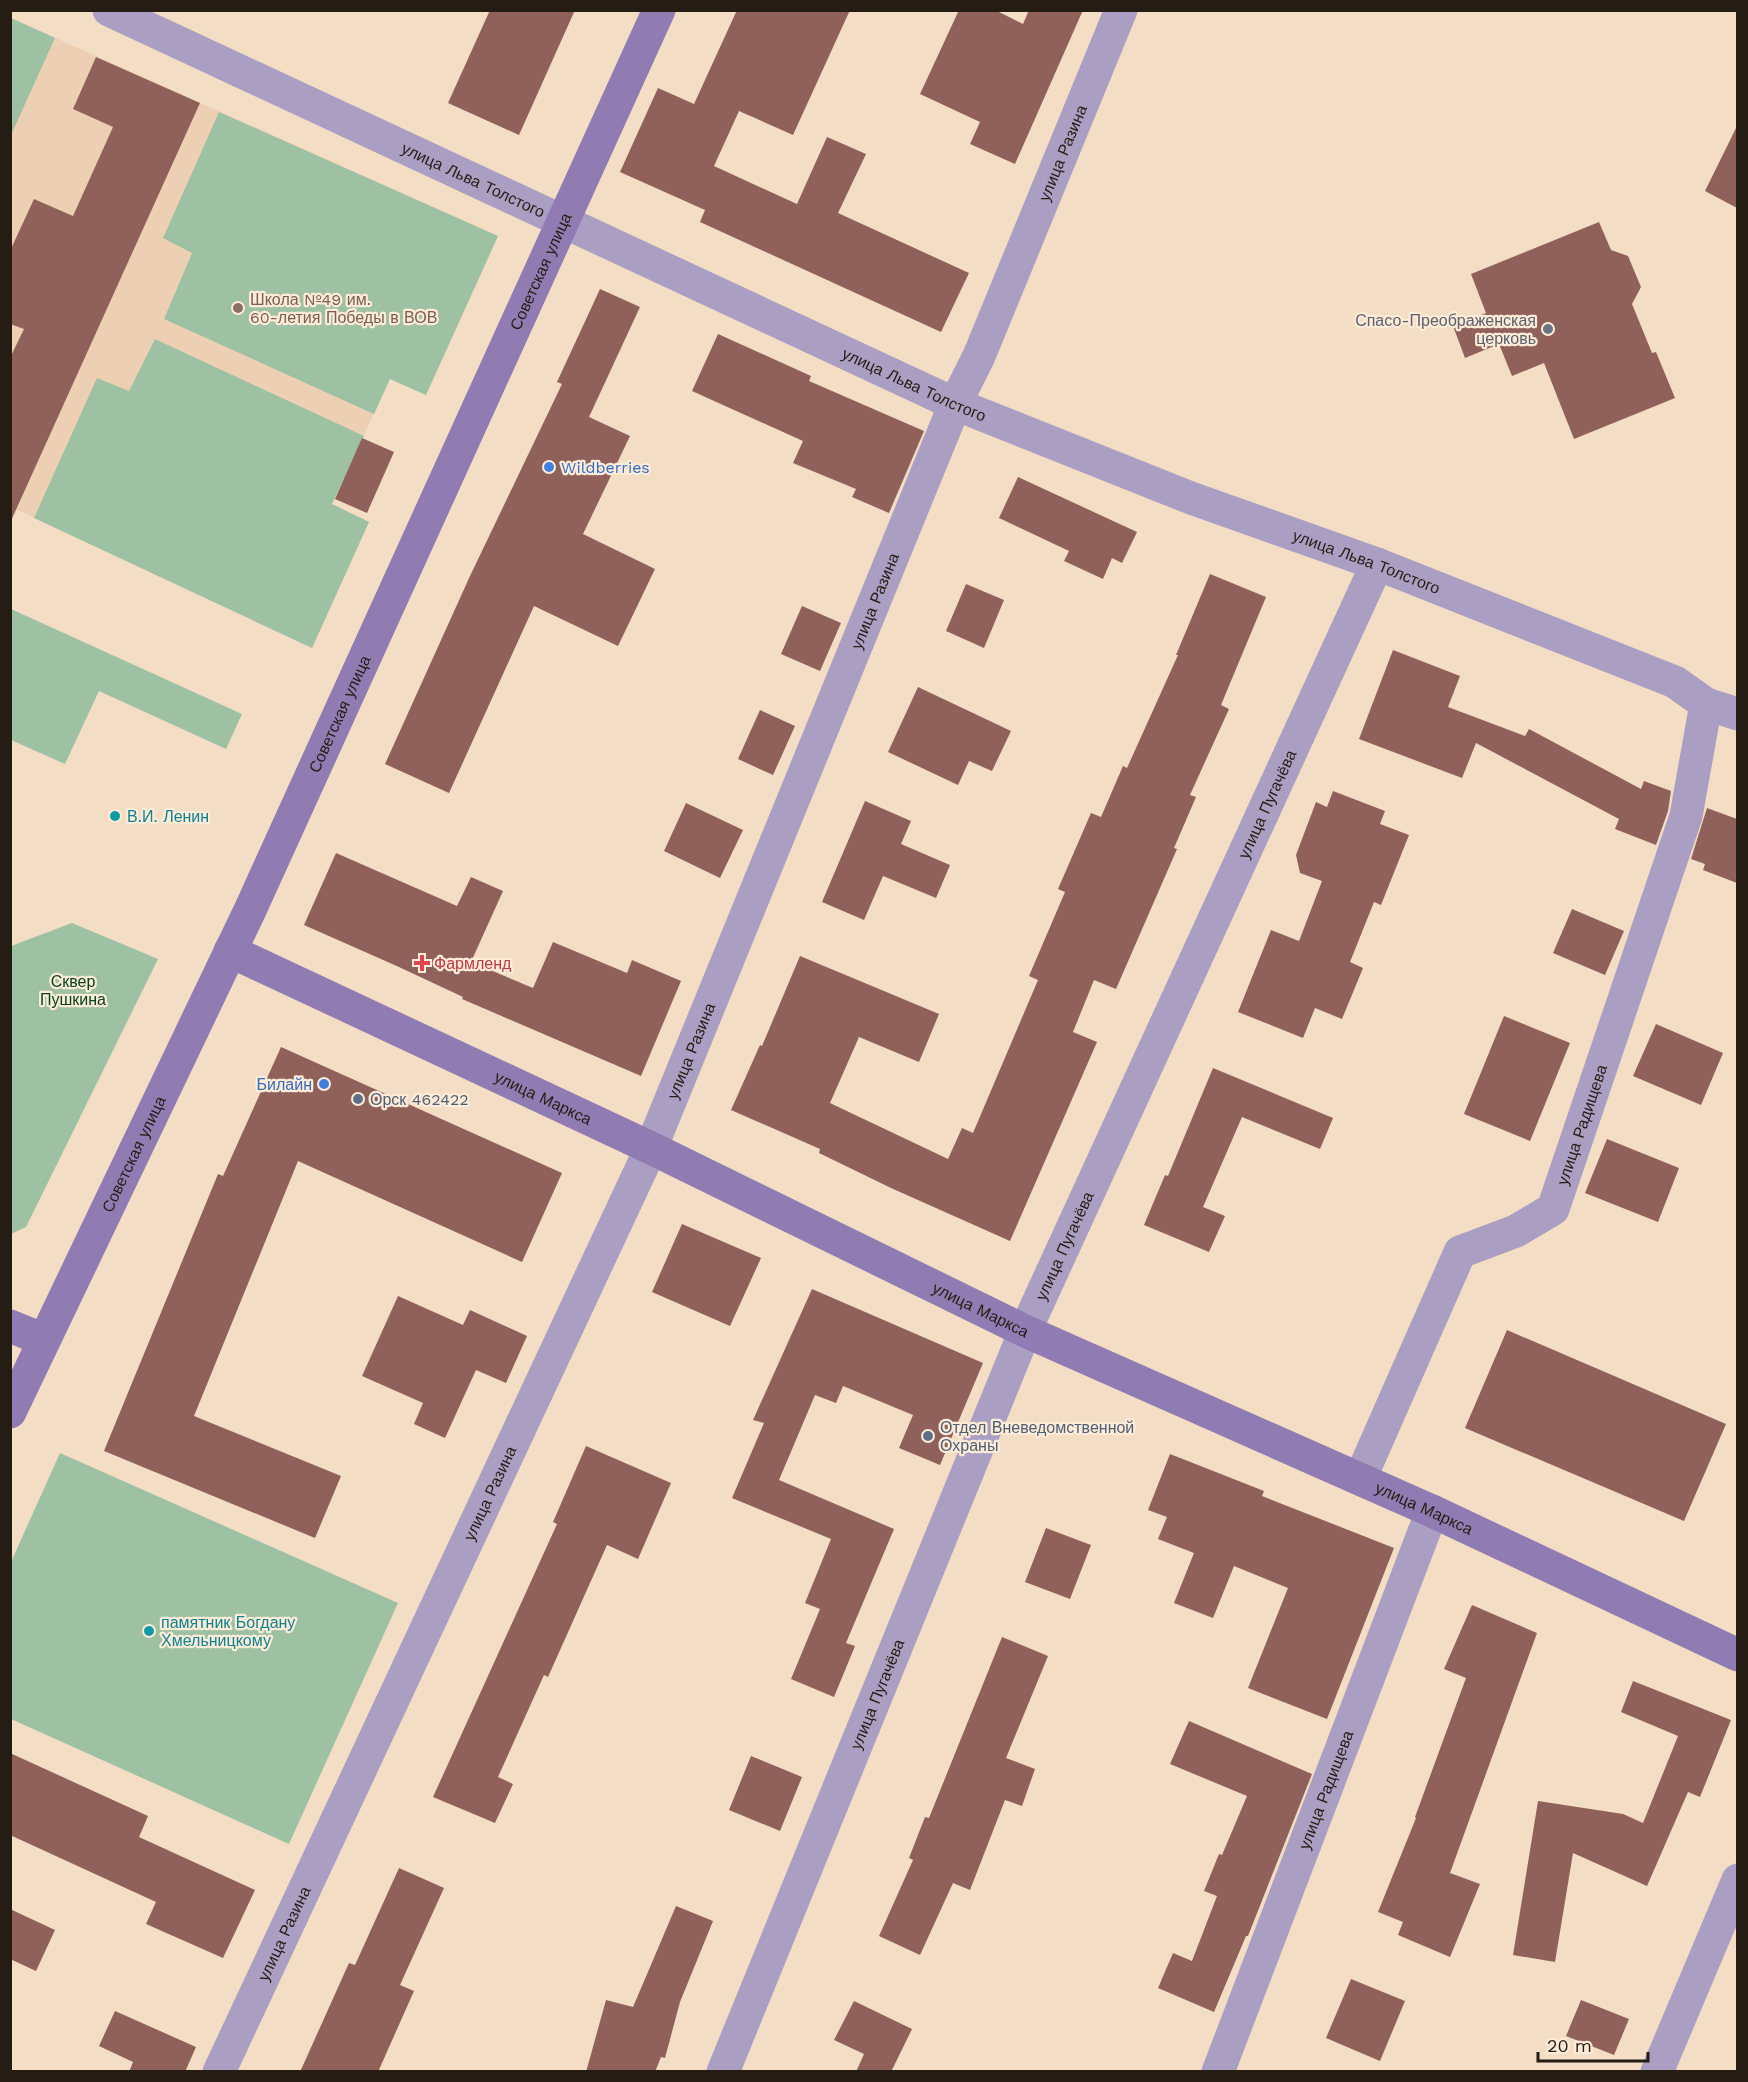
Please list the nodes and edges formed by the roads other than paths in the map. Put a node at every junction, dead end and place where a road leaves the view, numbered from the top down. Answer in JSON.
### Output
{"nodes":[{"id":1,"x":109,"y":10,"type":"edge"},
{"id":2,"x":659,"y":10,"type":"edge"},
{"id":3,"x":1121,"y":10,"type":"edge"},
{"id":4,"x":563,"y":220,"type":"junction"},
{"id":5,"x":955,"y":404,"type":"junction"},
{"id":6,"x":1377,"y":564,"type":"junction"},
{"id":7,"x":1706,"y":704,"type":"junction"},
{"id":8,"x":1737,"y":714,"type":"edge"},
{"id":9,"x":230,"y":951,"type":"junction"},
{"id":10,"x":651,"y":1148,"type":"junction"},
{"id":11,"x":10,"y":1326,"type":"edge"},
{"id":12,"x":1025,"y":1331,"type":"junction"},
{"id":13,"x":44,"y":1340,"type":"junction"},
{"id":14,"x":10,"y":1412,"type":"edge"},
{"id":15,"x":1360,"y":1479,"type":"junction"},
{"id":16,"x":1432,"y":1510,"type":"junction"},
{"id":17,"x":1737,"y":1656,"type":"edge"},
{"id":18,"x":1737,"y":1880,"type":"edge"},
{"id":19,"x":219,"y":2072,"type":"edge"},
{"id":20,"x":723,"y":2072,"type":"edge"},
{"id":21,"x":1218,"y":2072,"type":"edge"},
{"id":22,"x":1657,"y":2072,"type":"edge"}],
"edges":[{"from":1,"to":4,"type":"street","name":"улица Льва Толстого"},
{"from":2,"to":4,"type":"street","name":"Советская улица"},
{"from":3,"to":5,"type":"street","name":"улица Разина"},
{"from":4,"to":5,"type":"street","name":"улица Льва Толстого"},
{"from":4,"to":9,"type":"street","name":"Советская улица"},
{"from":5,"to":6,"type":"street","name":"улица Льва Толстого"},
{"from":5,"to":10,"type":"street","name":"улица Разина"},
{"from":6,"to":7,"type":"street","name":"улица Льва Толстого"},
{"from":6,"to":12,"type":"street","name":"улица Пугачёва"},
{"from":7,"to":8,"type":"street","name":"улица Льва Толстого"},
{"from":7,"to":15,"type":"street","name":"улица Радищева"},
{"from":9,"to":10,"type":"street","name":"улица Маркса"},
{"from":9,"to":13,"type":"street","name":"Советская улица"},
{"from":10,"to":12,"type":"street","name":"улица Маркса"},
{"from":10,"to":19,"type":"street","name":"улица Разина"},
{"from":11,"to":13,"type":"street"},
{"from":12,"to":15,"type":"street","name":"улица Маркса"},
{"from":12,"to":20,"type":"street","name":"улица Пугачёва"},
{"from":13,"to":14,"type":"street","name":"Советская улица"},
{"from":15,"to":16,"type":"street","name":"улица Маркса"},
{"from":16,"to":17,"type":"street","name":"улица Маркса"},
{"from":16,"to":21,"type":"street","name":"улица Радищева"},
{"from":18,"to":22,"type":"street"}]}
